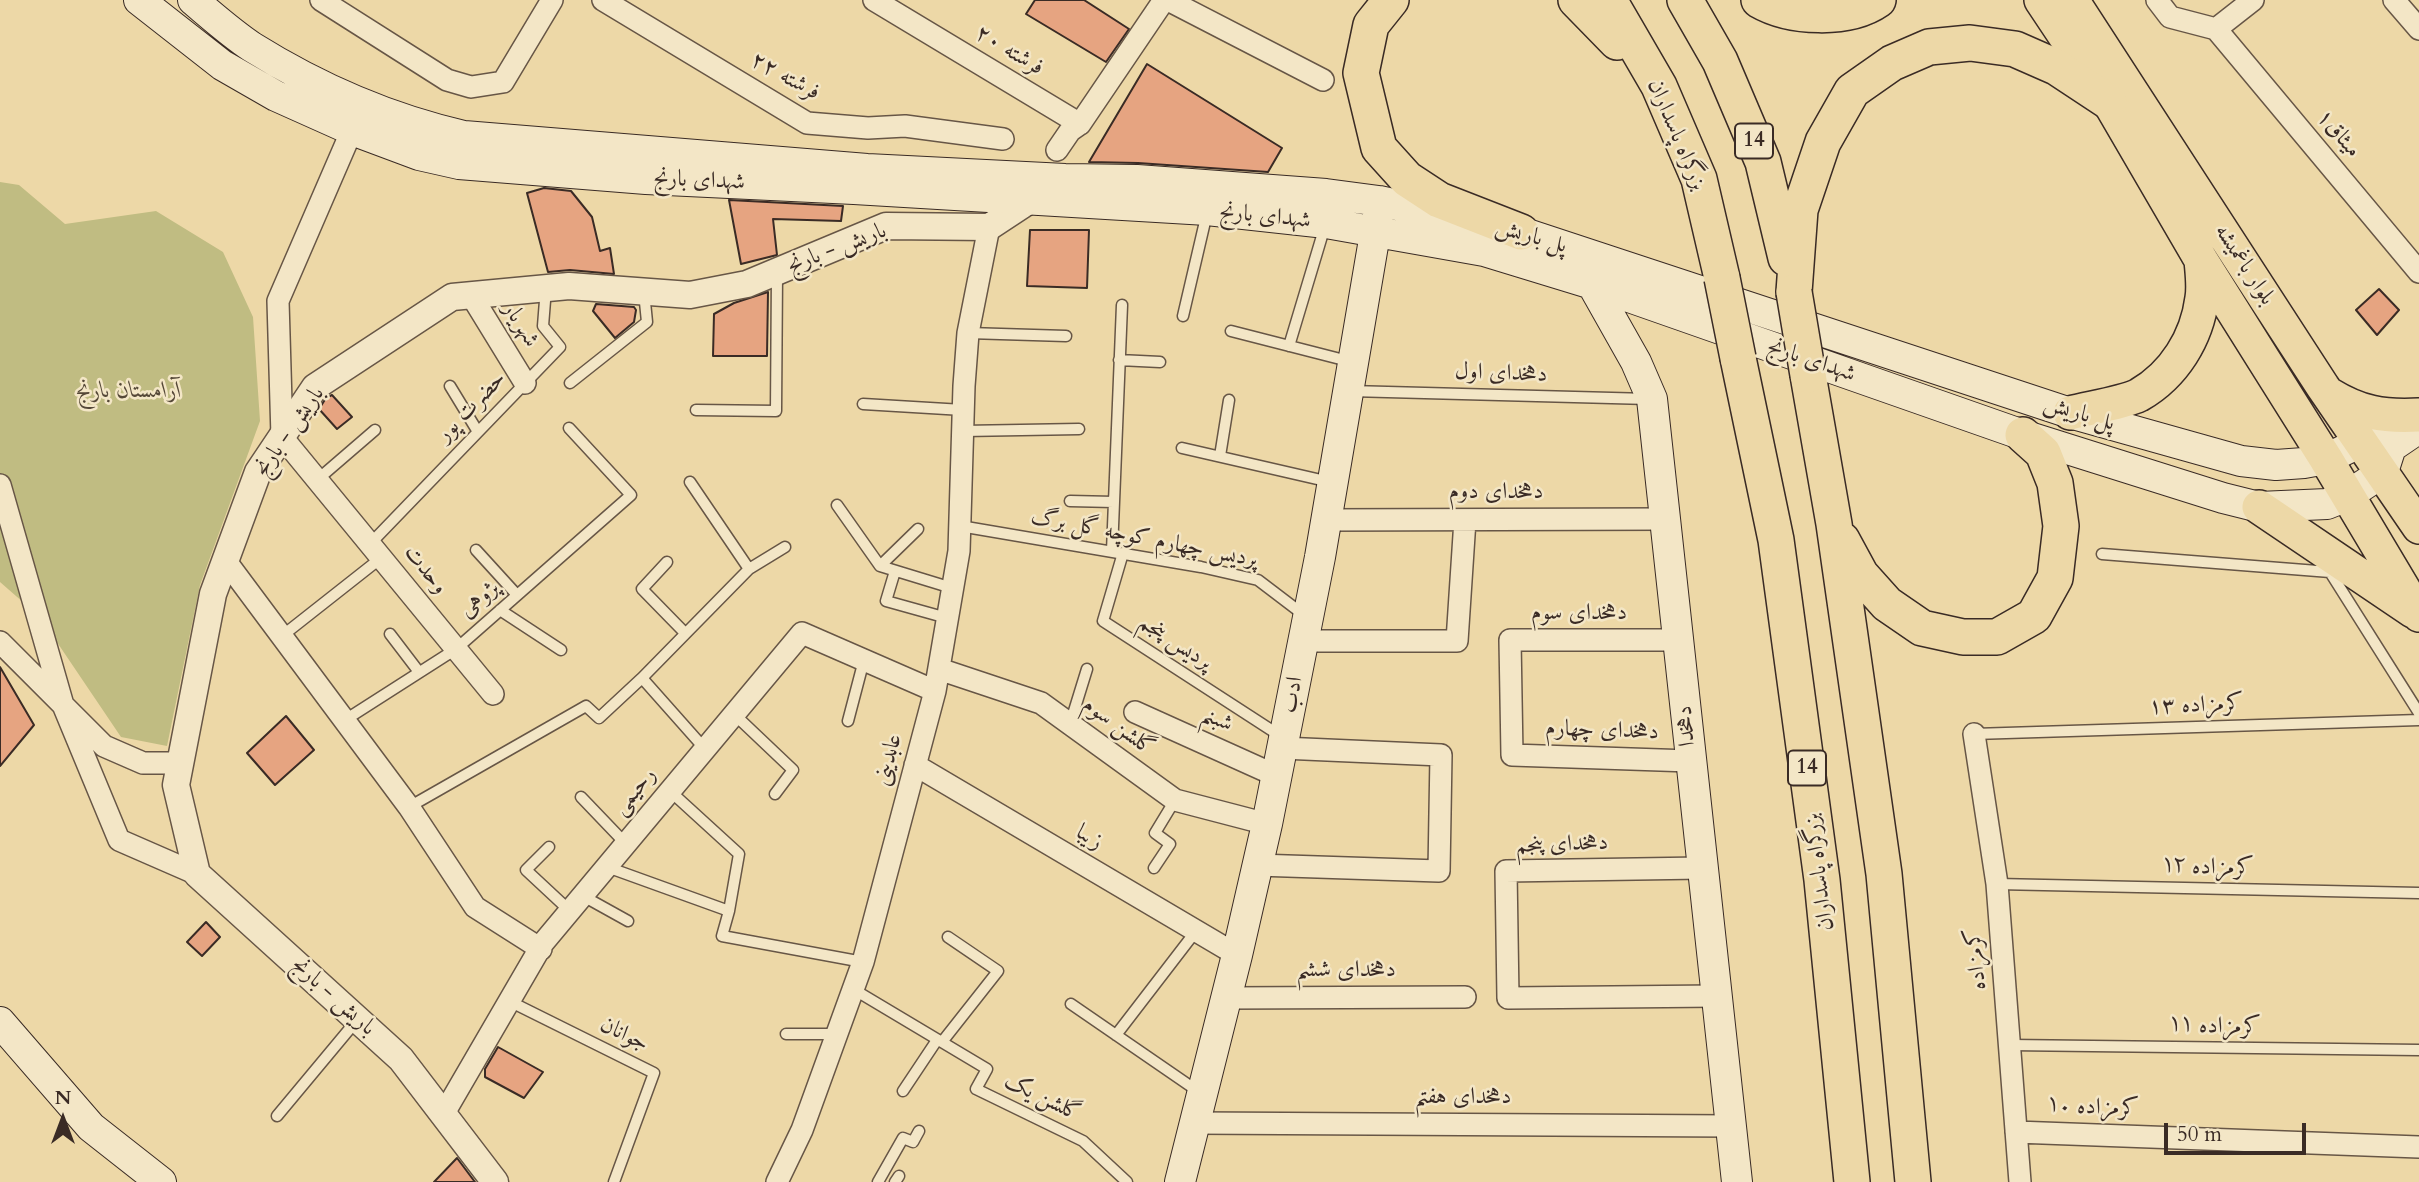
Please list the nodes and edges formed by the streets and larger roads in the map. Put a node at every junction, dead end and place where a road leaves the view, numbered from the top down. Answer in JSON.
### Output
{"nodes":[{"id":1,"x":139,"y":0,"type":"edge"},
{"id":2,"x":193,"y":0,"type":"edge"},
{"id":3,"x":321,"y":0,"type":"edge"},
{"id":4,"x":552,"y":0,"type":"edge"},
{"id":5,"x":603,"y":0,"type":"edge"},
{"id":6,"x":874,"y":0,"type":"edge"},
{"id":7,"x":1166,"y":0,"type":"edge"},
{"id":8,"x":1391,"y":0,"type":"edge"},
{"id":9,"x":1576,"y":0,"type":"edge"},
{"id":10,"x":1609,"y":0,"type":"edge"},
{"id":11,"x":1685,"y":0,"type":"edge"},
{"id":12,"x":1878,"y":0,"type":"edge"},
{"id":13,"x":2041,"y":0,"type":"edge"},
{"id":14,"x":2072,"y":0,"type":"edge"},
{"id":15,"x":2157,"y":0,"type":"edge"},
{"id":16,"x":2253,"y":0,"type":"edge"},
{"id":17,"x":2395,"y":0,"type":"edge"},
{"id":18,"x":1763,"y":1,"type":"edge"},
{"id":19,"x":2216,"y":29,"type":"junction"},
{"id":20,"x":2419,"y":29,"type":"edge"},
{"id":21,"x":1323,"y":80,"type":"dead end"},
{"id":22,"x":1659,"y":86,"type":"junction"},
{"id":23,"x":2109,"y":102,"type":"junction"},
{"id":24,"x":1080,"y":124,"type":"junction"},
{"id":25,"x":352,"y":130,"type":"junction"},
{"id":26,"x":1003,"y":139,"type":"dead end"},
{"id":27,"x":1057,"y":150,"type":"dead end"},
{"id":28,"x":1030,"y":200,"type":"junction"},
{"id":29,"x":1379,"y":201,"type":"junction"},
{"id":30,"x":989,"y":227,"type":"junction"},
{"id":31,"x":1521,"y":232,"type":"junction"},
{"id":32,"x":1376,"y":233,"type":"junction"},
{"id":33,"x":2201,"y":260,"type":"junction"},
{"id":34,"x":2419,"y":272,"type":"edge"},
{"id":35,"x":1592,"y":284,"type":"junction"},
{"id":36,"x":1794,"y":292,"type":"junction"},
{"id":37,"x":471,"y":295,"type":"junction"},
{"id":38,"x":525,"y":383,"type":"road end"},
{"id":39,"x":2327,"y":393,"type":"junction"},
{"id":40,"x":2070,"y":413,"type":"junction"},
{"id":41,"x":2419,"y":415,"type":"edge"},
{"id":42,"x":2419,"y":428,"type":"edge"},
{"id":43,"x":2024,"y":435,"type":"junction"},
{"id":44,"x":282,"y":437,"type":"junction"},
{"id":45,"x":2378,"y":454,"type":"junction"},
{"id":46,"x":2326,"y":459,"type":"junction"},
{"id":47,"x":2241,"y":461,"type":"junction"},
{"id":48,"x":0,"y":485,"type":"edge"},
{"id":49,"x":2347,"y":496,"type":"junction"},
{"id":50,"x":2222,"y":498,"type":"junction"},
{"id":51,"x":2259,"y":507,"type":"junction"},
{"id":52,"x":1666,"y":519,"type":"junction"},
{"id":53,"x":1326,"y":520,"type":"junction"},
{"id":54,"x":1465,"y":520,"type":"junction"},
{"id":55,"x":1834,"y":524,"type":"junction"},
{"id":56,"x":2419,"y":527,"type":"edge"},
{"id":57,"x":225,"y":560,"type":"junction"},
{"id":58,"x":2419,"y":615,"type":"edge"},
{"id":59,"x":1306,"y":630,"type":"junction"},
{"id":60,"x":1679,"y":640,"type":"junction"},
{"id":61,"x":0,"y":642,"type":"edge"},
{"id":62,"x":939,"y":669,"type":"junction"},
{"id":63,"x":935,"y":691,"type":"junction"},
{"id":64,"x":493,"y":694,"type":"dead end"},
{"id":65,"x":62,"y":705,"type":"junction"},
{"id":66,"x":1135,"y":712,"type":"dead end"},
{"id":67,"x":1974,"y":734,"type":"road end"},
{"id":68,"x":1281,"y":754,"type":"junction"},
{"id":69,"x":1512,"y":755,"type":"joint"},
{"id":70,"x":1690,"y":761,"type":"junction"},
{"id":71,"x":180,"y":763,"type":"junction"},
{"id":72,"x":915,"y":765,"type":"junction"},
{"id":73,"x":1267,"y":824,"type":"junction"},
{"id":74,"x":1258,"y":865,"type":"junction"},
{"id":75,"x":1702,"y":868,"type":"junction"},
{"id":76,"x":197,"y":874,"type":"junction"},
{"id":77,"x":541,"y":949,"type":"junction"},
{"id":78,"x":1237,"y":955,"type":"junction"},
{"id":79,"x":1717,"y":996,"type":"junction"},
{"id":80,"x":1465,"y":997,"type":"dead end"},
{"id":81,"x":1226,"y":998,"type":"junction"},
{"id":82,"x":0,"y":1022,"type":"edge"},
{"id":83,"x":443,"y":1115,"type":"junction"},
{"id":84,"x":1194,"y":1123,"type":"junction"},
{"id":85,"x":1732,"y":1126,"type":"junction"},
{"id":86,"x":2016,"y":1132,"type":"junction"},
{"id":87,"x":2419,"y":1147,"type":"edge"},
{"id":88,"x":161,"y":1182,"type":"edge"},
{"id":89,"x":495,"y":1182,"type":"edge"},
{"id":90,"x":777,"y":1182,"type":"edge"},
{"id":91,"x":1180,"y":1182,"type":"edge"},
{"id":92,"x":1737,"y":1182,"type":"edge"},
{"id":93,"x":1852,"y":1182,"type":"edge"},
{"id":94,"x":1913,"y":1182,"type":"edge"},
{"id":95,"x":2020,"y":1182,"type":"edge"}],
"edges":[{"from":1,"to":25,"type":"main road","name":"شهدای بارنج"},
{"from":2,"to":29,"type":"main road","name":"شهدای بارنج"},
{"from":3,"to":4,"type":"street"},
{"from":5,"to":26,"type":"street","name":"۲۲ فرشته"},
{"from":6,"to":24,"type":"street","name":"۲۰ فرشته"},
{"from":7,"to":21,"type":"street"},
{"from":7,"to":24,"type":"street"},
{"from":8,"to":31,"type":"highway"},
{"from":9,"to":22,"type":"highway"},
{"from":10,"to":22,"type":"highway","name":"بزرگراه پاسداران","number":"14"},
{"from":11,"to":36,"type":"highway","number":"14"},
{"from":12,"to":18,"type":"highway"},
{"from":13,"to":23,"type":"main road","name":"بلوار باغمیشه"},
{"from":14,"to":39,"type":"main road","name":"بلوار باغمیشه"},
{"from":15,"to":19,"type":"street"},
{"from":16,"to":19,"type":"street"},
{"from":17,"to":20,"type":"street"},
{"from":19,"to":34,"type":"street","name":"میثاق۱"},
{"from":22,"to":93,"type":"highway","name":"بزرگراه پاسداران","number":"14","bridge":true},
{"from":23,"to":33,"type":"main road","name":"بلوار باغمیشه"},
{"from":23,"to":36,"type":"highway"},
{"from":24,"to":27,"type":"street"},
{"from":25,"to":28,"type":"main road","name":"شهدای بارنج"},
{"from":25,"to":44,"type":"street"},
{"from":28,"to":30,"type":"street"},
{"from":28,"to":32,"type":"main road","name":"شهدای بارنج"},
{"from":29,"to":31,"type":"main road","name":"پل باریش"},
{"from":29,"to":32,"type":"main road","name":"ادب"},
{"from":30,"to":37,"type":"street","name":"باریش - بارنج"},
{"from":30,"to":62,"type":"street","name":"عابدینی"},
{"from":31,"to":40,"type":"main road","name":"پل باریش"},
{"from":32,"to":35,"type":"main road","name":"شهدای بارنج"},
{"from":32,"to":53,"type":"main road","name":"ادب"},
{"from":33,"to":40,"type":"main road"},
{"from":33,"to":46,"type":"main road","name":"بلوار باغمیشه"},
{"from":35,"to":43,"type":"main road","name":"شهدای بارنج"},
{"from":35,"to":52,"type":"main road","name":"دهخدا"},
{"from":36,"to":55,"type":"highway","number":"14","bridge":true},
{"from":37,"to":38,"type":"street","name":"شهریار"},
{"from":37,"to":44,"type":"street","name":"باریش - بارنج"},
{"from":39,"to":41,"type":"main road"},
{"from":39,"to":45,"type":"main road","name":"بلوار باغمیشه"},
{"from":40,"to":47,"type":"main road","name":"پل باریش"},
{"from":42,"to":45,"type":"main road"},
{"from":43,"to":50,"type":"main road","name":"شهدای بارنج"},
{"from":43,"to":55,"type":"highway"},
{"from":44,"to":57,"type":"street","name":"باریش - بارنج"},
{"from":44,"to":64,"type":"street","name":"وحدت"},
{"from":45,"to":46,"type":"main road","name":"پل باریش"},
{"from":45,"to":49,"type":"main road","name":"شهدای بارنج"},
{"from":45,"to":56,"type":"main road","name":"بلوار باغمیشه"},
{"from":46,"to":47,"type":"main road","name":"پل باریش"},
{"from":46,"to":49,"type":"main road","name":"بلوار باغمیشه"},
{"from":47,"to":50,"type":"main road"},
{"from":48,"to":65,"type":"street"},
{"from":49,"to":51,"type":"main road","name":"شهدای بارنج"},
{"from":49,"to":58,"type":"main road","name":"بلوار باغمیشه"},
{"from":50,"to":51,"type":"main road","name":"شهدای بارنج"},
{"from":51,"to":58,"type":"main road"},
{"from":52,"to":54,"type":"street","name":"دهخدای دوم"},
{"from":52,"to":60,"type":"main road","name":"دهخدا"},
{"from":53,"to":54,"type":"street","name":"دهخدای دوم"},
{"from":53,"to":59,"type":"main road","name":"ادب"},
{"from":54,"to":59,"type":"street"},
{"from":55,"to":94,"type":"highway","number":"14"},
{"from":57,"to":71,"type":"street","name":"باریش - بارنج"},
{"from":57,"to":77,"type":"street"},
{"from":59,"to":68,"type":"main road","name":"ادب"},
{"from":60,"to":69,"type":"street","name":"دهخدای سوم"},
{"from":60,"to":70,"type":"main road","name":"دهخدا"},
{"from":61,"to":65,"type":"street"},
{"from":62,"to":63,"type":"street","name":"عابدینی"},
{"from":62,"to":73,"type":"street","name":"گلشن سوم"},
{"from":63,"to":72,"type":"street","name":"عابدینی"},
{"from":63,"to":77,"type":"street","name":"رحیمی"},
{"from":65,"to":71,"type":"street"},
{"from":65,"to":76,"type":"street"},
{"from":66,"to":68,"type":"street","name":"شبنم"},
{"from":67,"to":86,"type":"street","name":"کرمزاده"},
{"from":68,"to":73,"type":"main road","name":"ادب"},
{"from":68,"to":74,"type":"street"},
{"from":69,"to":70,"type":"street","name":"دهخدای چهارم"},
{"from":70,"to":75,"type":"main road","name":"دهخدا"},
{"from":71,"to":76,"type":"street","name":"باریش - بارنج"},
{"from":72,"to":78,"type":"street","name":"زیبا"},
{"from":72,"to":90,"type":"street","name":"عابدینی"},
{"from":73,"to":74,"type":"main road","name":"ادب"},
{"from":74,"to":78,"type":"main road","name":"ادب"},
{"from":75,"to":79,"type":"main road","name":"دهخدا"},
{"from":75,"to":79,"type":"street","name":"دهخدای پنجم"},
{"from":76,"to":83,"type":"street","name":"باریش - بارنج"},
{"from":77,"to":83,"type":"street","name":"رحیمی"},
{"from":78,"to":81,"type":"main road","name":"ادب"},
{"from":79,"to":85,"type":"main road","name":"دهخدا"},
{"from":80,"to":81,"type":"street","name":"دهخدای ششم"},
{"from":81,"to":84,"type":"main road","name":"ادب"},
{"from":82,"to":88,"type":"main road"},
{"from":83,"to":89,"type":"street","name":"باریش - بارنج"},
{"from":84,"to":85,"type":"street","name":"دهخدای هفتم"},
{"from":84,"to":91,"type":"main road","name":"ادب"},
{"from":85,"to":92,"type":"main road","name":"دهخدا"},
{"from":86,"to":87,"type":"street","name":"کرمزاده ١٠"},
{"from":86,"to":95,"type":"street","name":"کرمزاده"}]}
